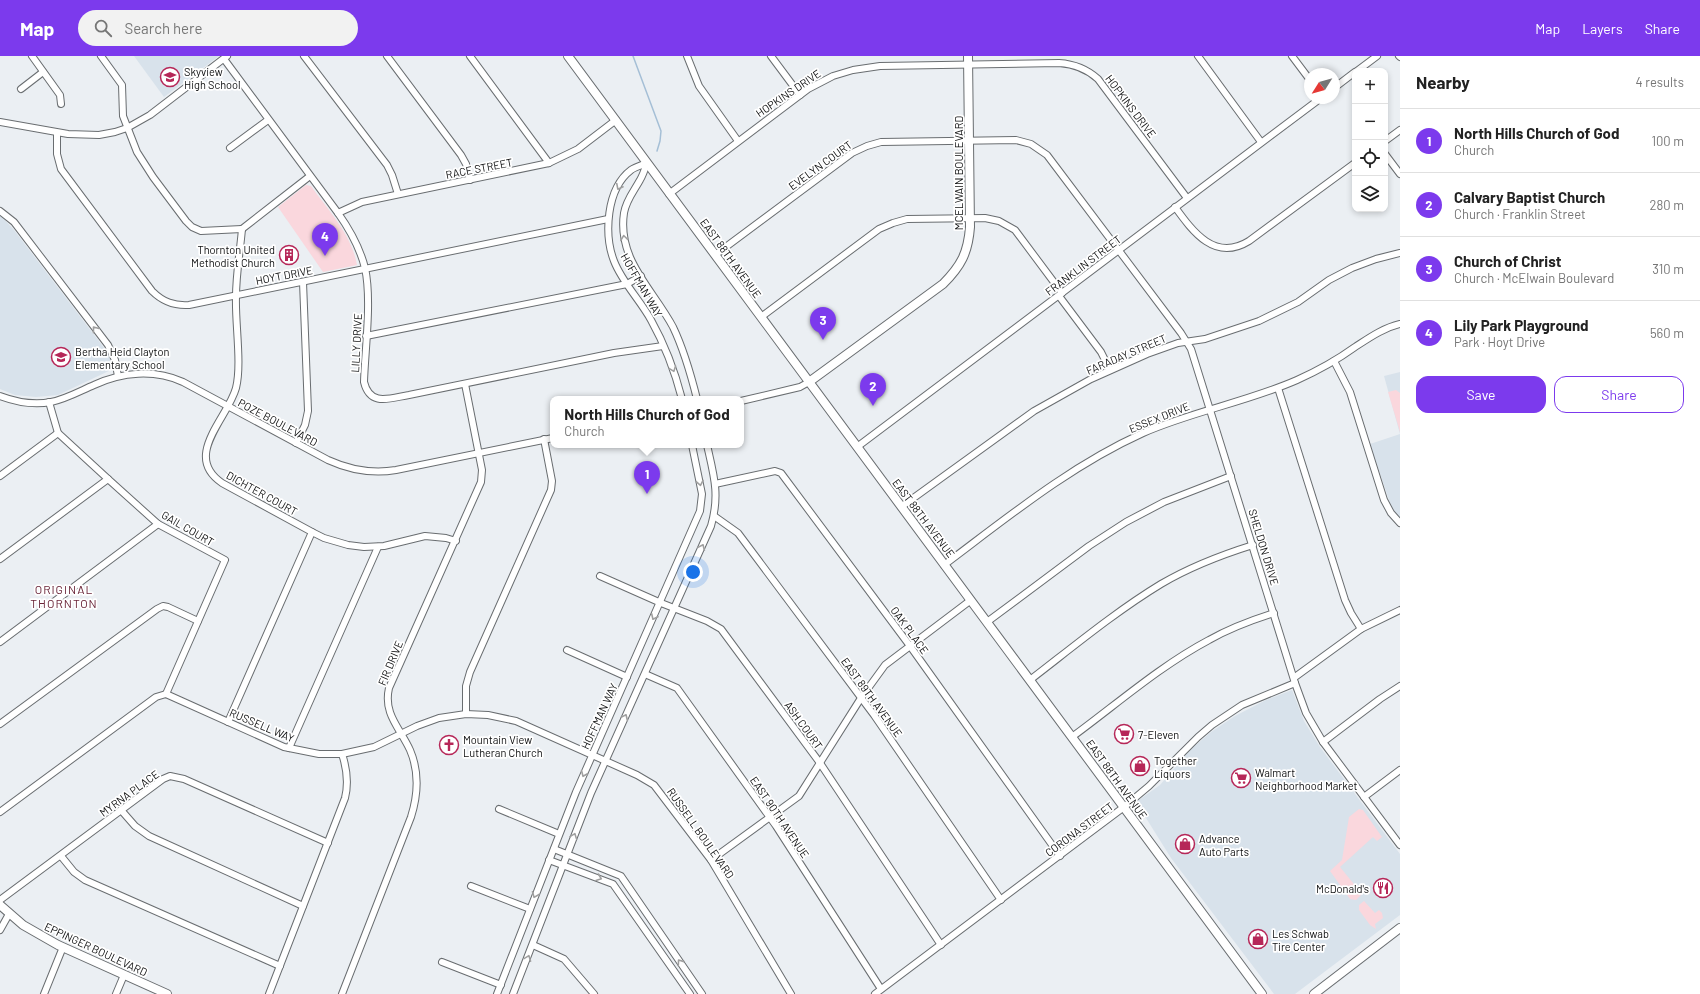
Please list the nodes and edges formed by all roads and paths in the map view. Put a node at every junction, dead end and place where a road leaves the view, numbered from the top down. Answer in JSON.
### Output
{"nodes":[{"id":1,"x":32,"y":56,"type":"edge"},
{"id":2,"x":101,"y":56,"type":"edge"},
{"id":3,"x":233,"y":56,"type":"edge"},
{"id":4,"x":304,"y":56,"type":"edge"},
{"id":5,"x":387,"y":56,"type":"edge"},
{"id":6,"x":470,"y":56,"type":"edge"},
{"id":7,"x":568,"y":56,"type":"edge"},
{"id":8,"x":687,"y":56,"type":"edge"},
{"id":9,"x":771,"y":56,"type":"edge"},
{"id":10,"x":1198,"y":56,"type":"edge"},
{"id":11,"x":1292,"y":56,"type":"edge"},
{"id":12,"x":1377,"y":56,"type":"edge"},
{"id":13,"x":226,"y":58,"type":"edge"},
{"id":14,"x":968,"y":60,"type":"edge"},
{"id":15,"x":1361,"y":68,"type":"edge"},
{"id":16,"x":43,"y":72,"type":"junction"},
{"id":17,"x":1304,"y":72,"type":"edge"},
{"id":18,"x":1352,"y":75,"type":"edge"},
{"id":19,"x":1340,"y":84,"type":"edge"},
{"id":20,"x":21,"y":89,"type":"dead end"},
{"id":21,"x":800,"y":95,"type":"junction"},
{"id":22,"x":61,"y":104,"type":"dead end"},
{"id":23,"x":1313,"y":104,"type":"edge"},
{"id":24,"x":268,"y":120,"type":"junction"},
{"id":25,"x":616,"y":120,"type":"junction"},
{"id":26,"x":0,"y":122,"type":"edge"},
{"id":27,"x":127,"y":128,"type":"junction"},
{"id":28,"x":1400,"y":130,"type":"edge"},
{"id":29,"x":57,"y":132,"type":"junction"},
{"id":30,"x":1386,"y":140,"type":"edge"},
{"id":31,"x":738,"y":141,"type":"junction"},
{"id":32,"x":969,"y":141,"type":"junction"},
{"id":33,"x":1261,"y":142,"type":"junction"},
{"id":34,"x":230,"y":148,"type":"dead end"},
{"id":35,"x":1388,"y":158,"type":"edge"},
{"id":36,"x":549,"y":163,"type":"junction"},
{"id":37,"x":647,"y":163,"type":"junction"},
{"id":38,"x":1352,"y":165,"type":"edge"},
{"id":39,"x":1400,"y":174,"type":"edge"},
{"id":40,"x":310,"y":176,"type":"junction"},
{"id":41,"x":470,"y":180,"type":"junction"},
{"id":42,"x":398,"y":194,"type":"junction"},
{"id":43,"x":670,"y":194,"type":"junction"},
{"id":44,"x":1187,"y":198,"type":"junction"},
{"id":45,"x":1174,"y":208,"type":"junction"},
{"id":46,"x":0,"y":211,"type":"edge"},
{"id":47,"x":338,"y":213,"type":"junction"},
{"id":48,"x":970,"y":218,"type":"junction"},
{"id":49,"x":608,"y":219,"type":"junction"},
{"id":50,"x":242,"y":229,"type":"junction"},
{"id":51,"x":1119,"y":250,"type":"junction"},
{"id":52,"x":1400,"y":253,"type":"edge"},
{"id":53,"x":715,"y":255,"type":"junction"},
{"id":54,"x":365,"y":269,"type":"junction"},
{"id":55,"x":641,"y":276,"type":"junction"},
{"id":56,"x":303,"y":282,"type":"junction"},
{"id":57,"x":627,"y":284,"type":"junction"},
{"id":58,"x":1061,"y":294,"type":"junction"},
{"id":59,"x":236,"y":295,"type":"junction"},
{"id":60,"x":761,"y":318,"type":"junction"},
{"id":61,"x":1400,"y":324,"type":"edge"},
{"id":62,"x":366,"y":336,"type":"junction"},
{"id":63,"x":1187,"y":343,"type":"junction"},
{"id":64,"x":663,"y":346,"type":"junction"},
{"id":65,"x":1334,"y":361,"type":"junction"},
{"id":66,"x":1110,"y":370,"type":"junction"},
{"id":67,"x":118,"y":376,"type":"junction"},
{"id":68,"x":809,"y":382,"type":"junction"},
{"id":69,"x":464,"y":384,"type":"junction"},
{"id":70,"x":1278,"y":388,"type":"junction"},
{"id":71,"x":0,"y":396,"type":"edge"},
{"id":72,"x":681,"y":396,"type":"edge"},
{"id":73,"x":696,"y":396,"type":"edge"},
{"id":74,"x":744,"y":400,"type":"edge"},
{"id":75,"x":49,"y":402,"type":"junction"},
{"id":76,"x":227,"y":406,"type":"junction"},
{"id":77,"x":1211,"y":408,"type":"junction"},
{"id":78,"x":58,"y":433,"type":"junction"},
{"id":79,"x":550,"y":438,"type":"edge"},
{"id":80,"x":544,"y":439,"type":"junction"},
{"id":81,"x":296,"y":443,"type":"junction"},
{"id":82,"x":857,"y":447,"type":"junction"},
{"id":83,"x":693,"y":448,"type":"edge"},
{"id":84,"x":708,"y":448,"type":"edge"},
{"id":85,"x":478,"y":453,"type":"junction"},
{"id":86,"x":0,"y":476,"type":"edge"},
{"id":87,"x":1231,"y":476,"type":"junction"},
{"id":88,"x":108,"y":479,"type":"junction"},
{"id":89,"x":715,"y":484,"type":"junction"},
{"id":90,"x":902,"y":507,"type":"junction"},
{"id":91,"x":714,"y":516,"type":"junction"},
{"id":92,"x":1400,"y":522,"type":"edge"},
{"id":93,"x":158,"y":524,"type":"junction"},
{"id":94,"x":312,"y":532,"type":"junction"},
{"id":95,"x":456,"y":541,"type":"junction"},
{"id":96,"x":1253,"y":545,"type":"junction"},
{"id":97,"x":378,"y":547,"type":"junction"},
{"id":98,"x":0,"y":559,"type":"edge"},
{"id":99,"x":944,"y":565,"type":"junction"},
{"id":100,"x":600,"y":576,"type":"dead end"},
{"id":101,"x":971,"y":600,"type":"junction"},
{"id":102,"x":661,"y":603,"type":"junction"},
{"id":103,"x":675,"y":607,"type":"junction"},
{"id":104,"x":1400,"y":610,"type":"edge"},
{"id":105,"x":1274,"y":613,"type":"junction"},
{"id":106,"x":198,"y":621,"type":"junction"},
{"id":107,"x":987,"y":622,"type":"junction"},
{"id":108,"x":1361,"y":629,"type":"junction"},
{"id":109,"x":0,"y":642,"type":"edge"},
{"id":110,"x":910,"y":646,"type":"junction"},
{"id":111,"x":567,"y":650,"type":"dead end"},
{"id":112,"x":645,"y":674,"type":"junction"},
{"id":113,"x":628,"y":677,"type":"junction"},
{"id":114,"x":1030,"y":680,"type":"junction"},
{"id":115,"x":1295,"y":680,"type":"junction"},
{"id":116,"x":1400,"y":686,"type":"edge"},
{"id":117,"x":166,"y":694,"type":"junction"},
{"id":118,"x":861,"y":698,"type":"junction"},
{"id":119,"x":466,"y":714,"type":"junction"},
{"id":120,"x":228,"y":722,"type":"junction"},
{"id":121,"x":0,"y":724,"type":"edge"},
{"id":122,"x":402,"y":734,"type":"junction"},
{"id":123,"x":1072,"y":737,"type":"junction"},
{"id":124,"x":1323,"y":742,"type":"junction"},
{"id":125,"x":289,"y":748,"type":"junction"},
{"id":126,"x":342,"y":754,"type":"junction"},
{"id":127,"x":592,"y":755,"type":"junction"},
{"id":128,"x":606,"y":761,"type":"junction"},
{"id":129,"x":820,"y":763,"type":"junction"},
{"id":130,"x":1400,"y":770,"type":"edge"},
{"id":131,"x":1364,"y":797,"type":"junction"},
{"id":132,"x":1124,"y":807,"type":"junction"},
{"id":133,"x":121,"y":810,"type":"junction"},
{"id":134,"x":498,"y":810,"type":"dead end"},
{"id":135,"x":0,"y":812,"type":"edge"},
{"id":136,"x":771,"y":817,"type":"junction"},
{"id":137,"x":559,"y":834,"type":"junction"},
{"id":138,"x":328,"y":843,"type":"junction"},
{"id":139,"x":1400,"y":845,"type":"edge"},
{"id":140,"x":554,"y":849,"type":"junction"},
{"id":141,"x":567,"y":854,"type":"junction"},
{"id":142,"x":61,"y":856,"type":"junction"},
{"id":143,"x":1060,"y":856,"type":"junction"},
{"id":144,"x":549,"y":860,"type":"junction"},
{"id":145,"x":711,"y":860,"type":"junction"},
{"id":146,"x":563,"y":865,"type":"junction"},
{"id":147,"x":471,"y":886,"type":"dead end"},
{"id":148,"x":0,"y":900,"type":"edge"},
{"id":149,"x":1001,"y":900,"type":"junction"},
{"id":150,"x":0,"y":905,"type":"edge"},
{"id":151,"x":303,"y":906,"type":"junction"},
{"id":152,"x":530,"y":909,"type":"junction"},
{"id":153,"x":9,"y":914,"type":"junction"},
{"id":154,"x":1400,"y":928,"type":"edge"},
{"id":155,"x":0,"y":930,"type":"edge"},
{"id":156,"x":532,"y":945,"type":"junction"},
{"id":157,"x":941,"y":945,"type":"junction"},
{"id":158,"x":63,"y":947,"type":"junction"},
{"id":159,"x":442,"y":962,"type":"dead end"},
{"id":160,"x":280,"y":966,"type":"junction"},
{"id":161,"x":124,"y":974,"type":"junction"},
{"id":162,"x":501,"y":985,"type":"junction"},
{"id":163,"x":881,"y":989,"type":"junction"},
{"id":164,"x":44,"y":994,"type":"edge"},
{"id":165,"x":116,"y":994,"type":"edge"},
{"id":166,"x":167,"y":994,"type":"edge"},
{"id":167,"x":269,"y":994,"type":"edge"},
{"id":168,"x":342,"y":994,"type":"edge"},
{"id":169,"x":497,"y":994,"type":"edge"},
{"id":170,"x":513,"y":994,"type":"edge"},
{"id":171,"x":594,"y":994,"type":"edge"},
{"id":172,"x":690,"y":994,"type":"edge"},
{"id":173,"x":702,"y":994,"type":"edge"},
{"id":174,"x":791,"y":994,"type":"edge"},
{"id":175,"x":875,"y":994,"type":"edge"},
{"id":176,"x":1262,"y":994,"type":"edge"},
{"id":177,"x":1314,"y":994,"type":"edge"}],
"edges":[{"from":1,"to":16,"type":"street"},
{"from":2,"to":27,"type":"street"},
{"from":3,"to":13,"type":"street"},
{"from":4,"to":42,"type":"street"},
{"from":5,"to":41,"type":"street"},
{"from":6,"to":36,"type":"street"},
{"from":7,"to":25,"type":"main road","name":"EAST 88TH AVENUE"},
{"from":8,"to":31,"type":"street"},
{"from":9,"to":21,"type":"street"},
{"from":10,"to":33,"type":"street"},
{"from":11,"to":17,"type":"street"},
{"from":12,"to":15,"type":"street"},
{"from":13,"to":24,"type":"street","name":"LILLY DRIVE"},
{"from":13,"to":27,"type":"street"},
{"from":14,"to":21,"type":"street","name":"HOPKINS DRIVE"},
{"from":14,"to":32,"type":"main road","name":"MCELWAIN BOULEVARD"},
{"from":14,"to":44,"type":"street","name":"HOPKINS DRIVE"},
{"from":16,"to":20,"type":"street"},
{"from":16,"to":22,"type":"street"},
{"from":18,"to":19,"type":"street"},
{"from":21,"to":31,"type":"street","name":"HOPKINS DRIVE"},
{"from":23,"to":33,"type":"street","name":"FRANKLIN STREET"},
{"from":24,"to":34,"type":"street"},
{"from":24,"to":40,"type":"street","name":"LILLY DRIVE"},
{"from":25,"to":36,"type":"street","name":"RACE STREET"},
{"from":25,"to":37,"type":"main road","name":"EAST 88TH AVENUE"},
{"from":26,"to":29,"type":"street"},
{"from":27,"to":29,"type":"street"},
{"from":27,"to":50,"type":"street"},
{"from":28,"to":30,"type":"street"},
{"from":29,"to":59,"type":"street","name":"HOYT DRIVE"},
{"from":31,"to":43,"type":"street","name":"HOPKINS DRIVE"},
{"from":32,"to":48,"type":"main road","name":"MCELWAIN BOULEVARD"},
{"from":32,"to":51,"type":"street","name":"EVELYN COURT"},
{"from":32,"to":53,"type":"street","name":"EVELYN COURT"},
{"from":33,"to":44,"type":"street","name":"FRANKLIN STREET"},
{"from":35,"to":39,"type":"street"},
{"from":36,"to":41,"type":"street","name":"RACE STREET"},
{"from":37,"to":43,"type":"main road","name":"EAST 88TH AVENUE"},
{"from":37,"to":49,"type":"street","name":"HOFFMAN WAY","one_way":true},
{"from":55,"to":37,"type":"street","name":"HOFFMAN WAY","one_way":true},
{"from":38,"to":45,"type":"street"},
{"from":40,"to":47,"type":"street","name":"LILLY DRIVE"},
{"from":40,"to":50,"type":"street"},
{"from":41,"to":42,"type":"street","name":"RACE STREET"},
{"from":42,"to":47,"type":"street","name":"RACE STREET"},
{"from":43,"to":53,"type":"main road","name":"EAST 88TH AVENUE"},
{"from":44,"to":45,"type":"street","name":"FRANKLIN STREET"},
{"from":45,"to":51,"type":"street","name":"FRANKLIN STREET"},
{"from":67,"to":46,"type":"street","one_way":true},
{"from":47,"to":54,"type":"street","name":"LILLY DRIVE"},
{"from":48,"to":58,"type":"street"},
{"from":48,"to":60,"type":"street"},
{"from":48,"to":68,"type":"main road","name":"MCELWAIN BOULEVARD"},
{"from":49,"to":54,"type":"street","name":"HOYT DRIVE"},
{"from":49,"to":57,"type":"street","name":"HOFFMAN WAY"},
{"from":50,"to":59,"type":"street","name":"DICHTER COURT"},
{"from":51,"to":58,"type":"street","name":"FRANKLIN STREET"},
{"from":51,"to":63,"type":"street","name":"SHELDON DRIVE"},
{"from":52,"to":63,"type":"street","name":"FARADAY STREET"},
{"from":53,"to":60,"type":"main road","name":"EAST 88TH AVENUE"},
{"from":54,"to":56,"type":"street","name":"HOYT DRIVE"},
{"from":54,"to":62,"type":"street","name":"LILLY DRIVE"},
{"from":55,"to":57,"type":"street"},
{"from":55,"to":73,"type":"street","name":"HOFFMAN WAY"},
{"from":56,"to":59,"type":"street","name":"HOYT DRIVE"},
{"from":56,"to":81,"type":"street"},
{"from":57,"to":62,"type":"street"},
{"from":57,"to":64,"type":"street","name":"HOFFMAN WAY"},
{"from":58,"to":66,"type":"street"},
{"from":58,"to":82,"type":"street","name":"FRANKLIN STREET"},
{"from":59,"to":76,"type":"street","name":"DICHTER COURT"},
{"from":60,"to":68,"type":"main road","name":"EAST 88TH AVENUE"},
{"from":61,"to":65,"type":"street","name":"ESSEX DRIVE"},
{"from":62,"to":69,"type":"street","name":"LILLY DRIVE"},
{"from":63,"to":66,"type":"street","name":"FARADAY STREET"},
{"from":63,"to":77,"type":"street","name":"SHELDON DRIVE"},
{"from":64,"to":69,"type":"street","name":"LILLY DRIVE"},
{"from":64,"to":72,"type":"street","name":"HOFFMAN WAY","one_way":true},
{"from":65,"to":70,"type":"street","name":"ESSEX DRIVE"},
{"from":65,"to":92,"type":"street"},
{"from":66,"to":90,"type":"street","name":"FARADAY STREET"},
{"from":67,"to":75,"type":"street","name":"POZE BOULEVARD"},
{"from":67,"to":76,"type":"street","name":"POZE BOULEVARD"},
{"from":68,"to":74,"type":"street"},
{"from":68,"to":82,"type":"main road","name":"EAST 88TH AVENUE"},
{"from":69,"to":85,"type":"street","name":"FIR DRIVE"},
{"from":70,"to":77,"type":"street","name":"ESSEX DRIVE"},
{"from":70,"to":108,"type":"street"},
{"from":71,"to":75,"type":"street","name":"POZE BOULEVARD"},
{"from":75,"to":78,"type":"street"},
{"from":76,"to":81,"type":"street","name":"POZE BOULEVARD"},
{"from":76,"to":94,"type":"street","name":"DICHTER COURT"},
{"from":77,"to":87,"type":"street","name":"SHELDON DRIVE"},
{"from":77,"to":99,"type":"street","name":"ESSEX DRIVE"},
{"from":78,"to":86,"type":"street"},
{"from":78,"to":88,"type":"street","name":"GAIL COURT"},
{"from":79,"to":80,"type":"street","name":"POZE BOULEVARD"},
{"from":80,"to":85,"type":"street","name":"POZE BOULEVARD"},
{"from":80,"to":119,"type":"street"},
{"from":81,"to":85,"type":"street","name":"POZE BOULEVARD"},
{"from":82,"to":90,"type":"main road","name":"EAST 88TH AVENUE"},
{"from":83,"to":102,"type":"street","name":"HOFFMAN WAY","one_way":true},
{"from":84,"to":89,"type":"street"},
{"from":85,"to":95,"type":"street","name":"FIR DRIVE"},
{"from":87,"to":96,"type":"street","name":"SHELDON DRIVE"},
{"from":87,"to":107,"type":"street"},
{"from":88,"to":93,"type":"street","name":"GAIL COURT"},
{"from":88,"to":98,"type":"street"},
{"from":89,"to":91,"type":"street"},
{"from":89,"to":110,"type":"street","name":"OAK PLACE"},
{"from":90,"to":99,"type":"main road","name":"EAST 88TH AVENUE"},
{"from":103,"to":91,"type":"street","one_way":true},
{"from":91,"to":118,"type":"street","name":"EAST 89TH AVENUE"},
{"from":93,"to":106,"type":"street","name":"GAIL COURT"},
{"from":93,"to":109,"type":"street"},
{"from":94,"to":97,"type":"street","name":"DICHTER COURT"},
{"from":94,"to":120,"type":"street"},
{"from":95,"to":97,"type":"street","name":"DICHTER COURT"},
{"from":95,"to":122,"type":"street","name":"FIR DRIVE"},
{"from":96,"to":105,"type":"street","name":"SHELDON DRIVE"},
{"from":96,"to":114,"type":"street"},
{"from":97,"to":125,"type":"street"},
{"from":99,"to":101,"type":"main road","name":"EAST 88TH AVENUE"},
{"from":100,"to":102,"type":"street","name":"ASH COURT"},
{"from":101,"to":107,"type":"main road","name":"EAST 88TH AVENUE"},
{"from":101,"to":110,"type":"street"},
{"from":102,"to":103,"type":"street","name":"ASH COURT"},
{"from":102,"to":113,"type":"street","name":"HOFFMAN WAY","one_way":true},
{"from":103,"to":112,"type":"street"},
{"from":103,"to":129,"type":"street","name":"ASH COURT"},
{"from":104,"to":108,"type":"street","name":"CORONA STREET"},
{"from":105,"to":115,"type":"street","name":"SHELDON DRIVE"},
{"from":105,"to":123,"type":"street"},
{"from":106,"to":117,"type":"street","name":"GAIL COURT"},
{"from":106,"to":121,"type":"street"},
{"from":107,"to":114,"type":"main road","name":"EAST 88TH AVENUE"},
{"from":108,"to":115,"type":"street","name":"CORONA STREET"},
{"from":110,"to":118,"type":"street"},
{"from":110,"to":143,"type":"street","name":"OAK PLACE"},
{"from":111,"to":113,"type":"street"},
{"from":128,"to":112,"type":"street","one_way":true},
{"from":112,"to":136,"type":"street","name":"EAST 90TH AVENUE"},
{"from":113,"to":127,"type":"street","name":"HOFFMAN WAY"},
{"from":114,"to":123,"type":"main road","name":"EAST 88TH AVENUE"},
{"from":115,"to":124,"type":"street","name":"SHELDON DRIVE"},
{"from":115,"to":132,"type":"street","name":"CORONA STREET"},
{"from":116,"to":124,"type":"street"},
{"from":117,"to":120,"type":"street","name":"RUSSELL WAY"},
{"from":117,"to":135,"type":"street"},
{"from":118,"to":129,"type":"street"},
{"from":118,"to":149,"type":"street","name":"EAST 89TH AVENUE"},
{"from":119,"to":122,"type":"street","name":"RUSSELL WAY"},
{"from":119,"to":127,"type":"street","name":"RUSSELL WAY"},
{"from":120,"to":125,"type":"street","name":"RUSSELL WAY"},
{"from":122,"to":126,"type":"street","name":"RUSSELL WAY"},
{"from":122,"to":168,"type":"street","name":"FIR DRIVE"},
{"from":123,"to":132,"type":"main road","name":"EAST 88TH AVENUE"},
{"from":124,"to":131,"type":"street","name":"SHELDON DRIVE"},
{"from":125,"to":126,"type":"street","name":"RUSSELL WAY"},
{"from":126,"to":138,"type":"street"},
{"from":127,"to":128,"type":"street","name":"RUSSELL BOULEVARD"},
{"from":127,"to":137,"type":"street","name":"HOFFMAN WAY","one_way":true},
{"from":141,"to":128,"type":"street","one_way":true},
{"from":128,"to":145,"type":"street","name":"RUSSELL BOULEVARD"},
{"from":129,"to":136,"type":"street"},
{"from":129,"to":157,"type":"street","name":"ASH COURT"},
{"from":130,"to":131,"type":"street"},
{"from":131,"to":139,"type":"street","name":"SHELDON DRIVE"},
{"from":132,"to":143,"type":"street","name":"CORONA STREET"},
{"from":132,"to":176,"type":"main road","name":"EAST 88TH AVENUE"},
{"from":133,"to":138,"type":"street","name":"MYRNA PLACE"},
{"from":133,"to":142,"type":"street","name":"MYRNA PLACE"},
{"from":133,"to":151,"type":"street"},
{"from":134,"to":137,"type":"street"},
{"from":136,"to":145,"type":"street"},
{"from":136,"to":163,"type":"street","name":"EAST 90TH AVENUE"},
{"from":137,"to":140,"type":"street","name":"HOFFMAN WAY"},
{"from":138,"to":151,"type":"street"},
{"from":140,"to":141,"type":"street"},
{"from":140,"to":144,"type":"street","name":"HOFFMAN WAY"},
{"from":141,"to":146,"type":"street"},
{"from":173,"to":141,"type":"street","one_way":true},
{"from":142,"to":148,"type":"street","name":"MYRNA PLACE"},
{"from":142,"to":160,"type":"street"},
{"from":143,"to":149,"type":"street","name":"CORONA STREET"},
{"from":144,"to":146,"type":"street"},
{"from":144,"to":152,"type":"street","name":"HOFFMAN WAY","one_way":true},
{"from":145,"to":174,"type":"street","name":"RUSSELL BOULEVARD"},
{"from":146,"to":156,"type":"street"},
{"from":146,"to":172,"type":"street","one_way":true},
{"from":147,"to":152,"type":"street"},
{"from":149,"to":157,"type":"street","name":"CORONA STREET"},
{"from":150,"to":153,"type":"main road","name":"EPPINGER BOULEVARD"},
{"from":151,"to":160,"type":"street"},
{"from":152,"to":162,"type":"street","name":"HOFFMAN WAY"},
{"from":153,"to":155,"type":"street"},
{"from":153,"to":158,"type":"main road","name":"EPPINGER BOULEVARD"},
{"from":154,"to":177,"type":"main road"},
{"from":170,"to":156,"type":"street","one_way":true},
{"from":156,"to":171,"type":"street"},
{"from":157,"to":163,"type":"street","name":"CORONA STREET"},
{"from":158,"to":161,"type":"main road","name":"EPPINGER BOULEVARD"},
{"from":158,"to":164,"type":"street"},
{"from":159,"to":162,"type":"street"},
{"from":160,"to":167,"type":"street"},
{"from":161,"to":165,"type":"street"},
{"from":161,"to":166,"type":"main road","name":"EPPINGER BOULEVARD"},
{"from":162,"to":169,"type":"street","name":"HOFFMAN WAY"},
{"from":163,"to":175,"type":"street","name":"CORONA STREET"}]}
